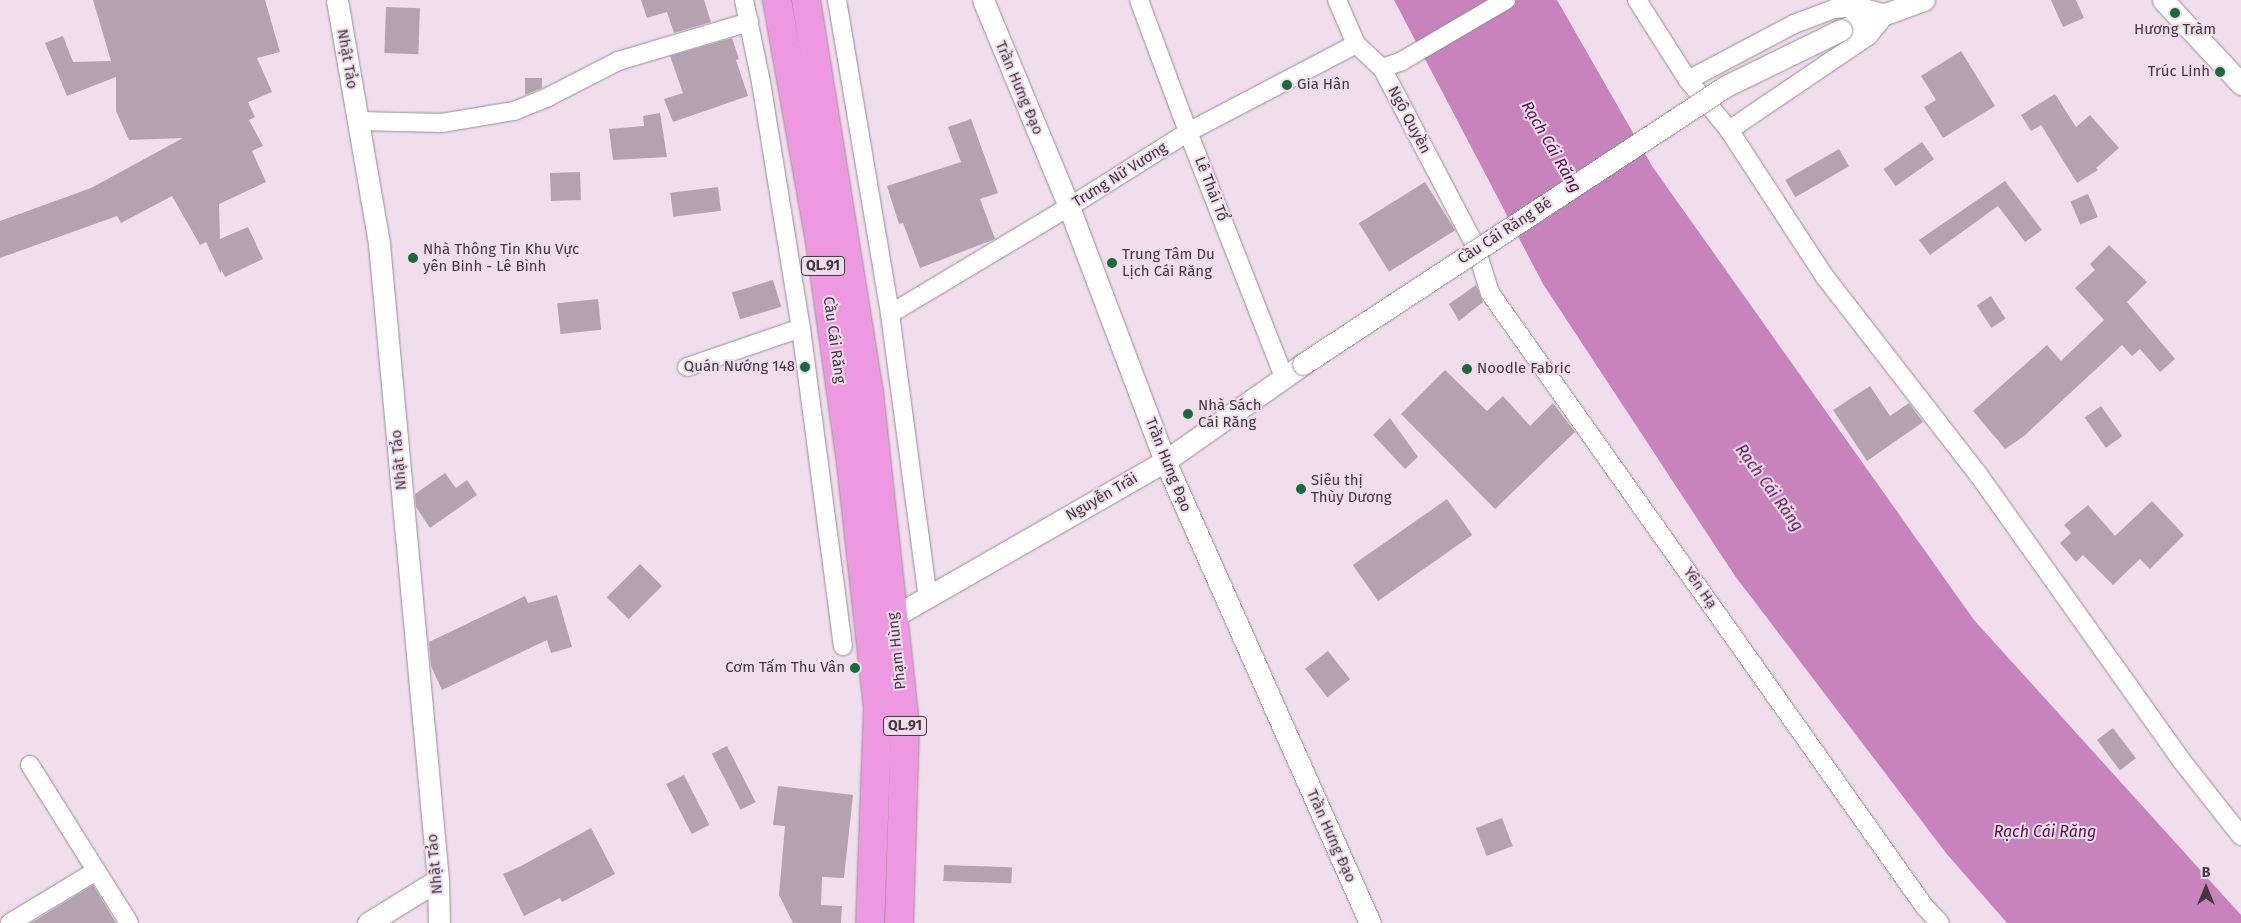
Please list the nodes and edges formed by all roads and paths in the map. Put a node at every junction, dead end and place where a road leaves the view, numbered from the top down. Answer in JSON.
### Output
{"nodes":[{"id":1,"x":337,"y":0,"type":"edge"},
{"id":2,"x":744,"y":0,"type":"edge"},
{"id":3,"x":777,"y":0,"type":"edge"},
{"id":4,"x":806,"y":0,"type":"edge"},
{"id":5,"x":837,"y":0,"type":"edge"},
{"id":6,"x":982,"y":0,"type":"edge"},
{"id":7,"x":1139,"y":0,"type":"edge"},
{"id":8,"x":1337,"y":0,"type":"edge"},
{"id":9,"x":1506,"y":0,"type":"edge"},
{"id":10,"x":1637,"y":0,"type":"edge"},
{"id":11,"x":1924,"y":0,"type":"edge"},
{"id":12,"x":2163,"y":0,"type":"edge"},
{"id":13,"x":1886,"y":14,"type":"junction"},
{"id":14,"x":749,"y":22,"type":"junction"},
{"id":15,"x":1356,"y":44,"type":"junction"},
{"id":16,"x":1382,"y":68,"type":"junction"},
{"id":17,"x":1688,"y":80,"type":"junction"},
{"id":18,"x":2241,"y":84,"type":"edge"},
{"id":19,"x":358,"y":121,"type":"junction"},
{"id":20,"x":1729,"y":130,"type":"junction"},
{"id":21,"x":1188,"y":132,"type":"junction"},
{"id":22,"x":1069,"y":207,"type":"junction"},
{"id":23,"x":1475,"y":245,"type":"joint"},
{"id":24,"x":890,"y":314,"type":"junction"},
{"id":25,"x":801,"y":328,"type":"junction"},
{"id":26,"x":1303,"y":364,"type":"joint"},
{"id":27,"x":687,"y":367,"type":"dead end"},
{"id":28,"x":1284,"y":377,"type":"junction"},
{"id":29,"x":1165,"y":461,"type":"junction"},
{"id":30,"x":871,"y":532,"type":"junction"},
{"id":31,"x":928,"y":598,"type":"junction"},
{"id":32,"x":893,"y":617,"type":"junction"},
{"id":33,"x":843,"y":646,"type":"dead end"},
{"id":34,"x":30,"y":765,"type":"dead end"},
{"id":35,"x":2241,"y":836,"type":"edge"},
{"id":36,"x":96,"y":871,"type":"junction"},
{"id":37,"x":438,"y":880,"type":"junction"},
{"id":38,"x":10,"y":923,"type":"edge"},
{"id":39,"x":128,"y":923,"type":"edge"},
{"id":40,"x":368,"y":923,"type":"edge"},
{"id":41,"x":439,"y":923,"type":"edge"},
{"id":42,"x":870,"y":923,"type":"edge"},
{"id":43,"x":899,"y":923,"type":"edge"},
{"id":44,"x":1370,"y":923,"type":"edge"},
{"id":45,"x":1940,"y":923,"type":"edge"}],
"edges":[{"from":1,"to":19,"type":"street","name":"Nhật Tảo"},
{"from":2,"to":14,"type":"street"},
{"from":3,"to":30,"type":"highway","name":"Cầu Cái Răng","number":"QL.91"},
{"from":4,"to":30,"type":"highway","name":"Cầu Cái Răng","number":"QL.91"},
{"from":5,"to":24,"type":"street"},
{"from":6,"to":22,"type":"street","name":"Trần Hưng Đạo"},
{"from":7,"to":21,"type":"street","name":"Lê Thái Tổ"},
{"from":8,"to":15,"type":"street","name":"Ngô Quyền"},
{"from":9,"to":16,"type":"street"},
{"from":10,"to":17,"type":"street"},
{"from":11,"to":13,"type":"street","name":"Cầu Cái Răng Bé"},
{"from":12,"to":18,"type":"street"},
{"from":13,"to":17,"type":"street"},
{"from":13,"to":20,"type":"street"},
{"from":13,"to":26,"type":"street","name":"Cầu Cái Răng Bé","bridge":true},
{"from":14,"to":19,"type":"street"},
{"from":14,"to":25,"type":"street"},
{"from":15,"to":16,"type":"street","name":"Ngô Quyền"},
{"from":15,"to":21,"type":"street","name":"Trưng Nữ Vương"},
{"from":16,"to":23,"type":"street","name":"Ngô Quyền"},
{"from":17,"to":20,"type":"street"},
{"from":19,"to":37,"type":"street","name":"Nhật Tảo"},
{"from":20,"to":35,"type":"street"},
{"from":21,"to":22,"type":"street","name":"Trưng Nữ Vương"},
{"from":21,"to":28,"type":"street","name":"Lê Thái Tổ"},
{"from":22,"to":24,"type":"street","name":"Trưng Nữ Vương"},
{"from":22,"to":29,"type":"street","name":"Trần Hưng Đạo"},
{"from":23,"to":45,"type":"street","name":"Yên Hạ"},
{"from":24,"to":31,"type":"street"},
{"from":25,"to":27,"type":"street"},
{"from":25,"to":33,"type":"street"},
{"from":26,"to":28,"type":"street","name":"Nguyễn Trãi"},
{"from":28,"to":29,"type":"street","name":"Nguyễn Trãi"},
{"from":29,"to":31,"type":"street","name":"Nguyễn Trãi"},
{"from":29,"to":44,"type":"street","name":"Trần Hưng Đạo"},
{"from":30,"to":32,"type":"highway","name":"Phạm Hùng","number":"QL.91"},
{"from":30,"to":42,"type":"highway","name":"Phạm Hùng","number":"QL.91"},
{"from":31,"to":32,"type":"street","name":"Nguyễn Trãi"},
{"from":32,"to":43,"type":"highway","name":"Phạm Hùng","number":"QL.91"},
{"from":34,"to":36,"type":"street"},
{"from":36,"to":38,"type":"street"},
{"from":36,"to":39,"type":"street"},
{"from":37,"to":40,"type":"street"},
{"from":37,"to":41,"type":"street","name":"Nhật Tảo"}]}
